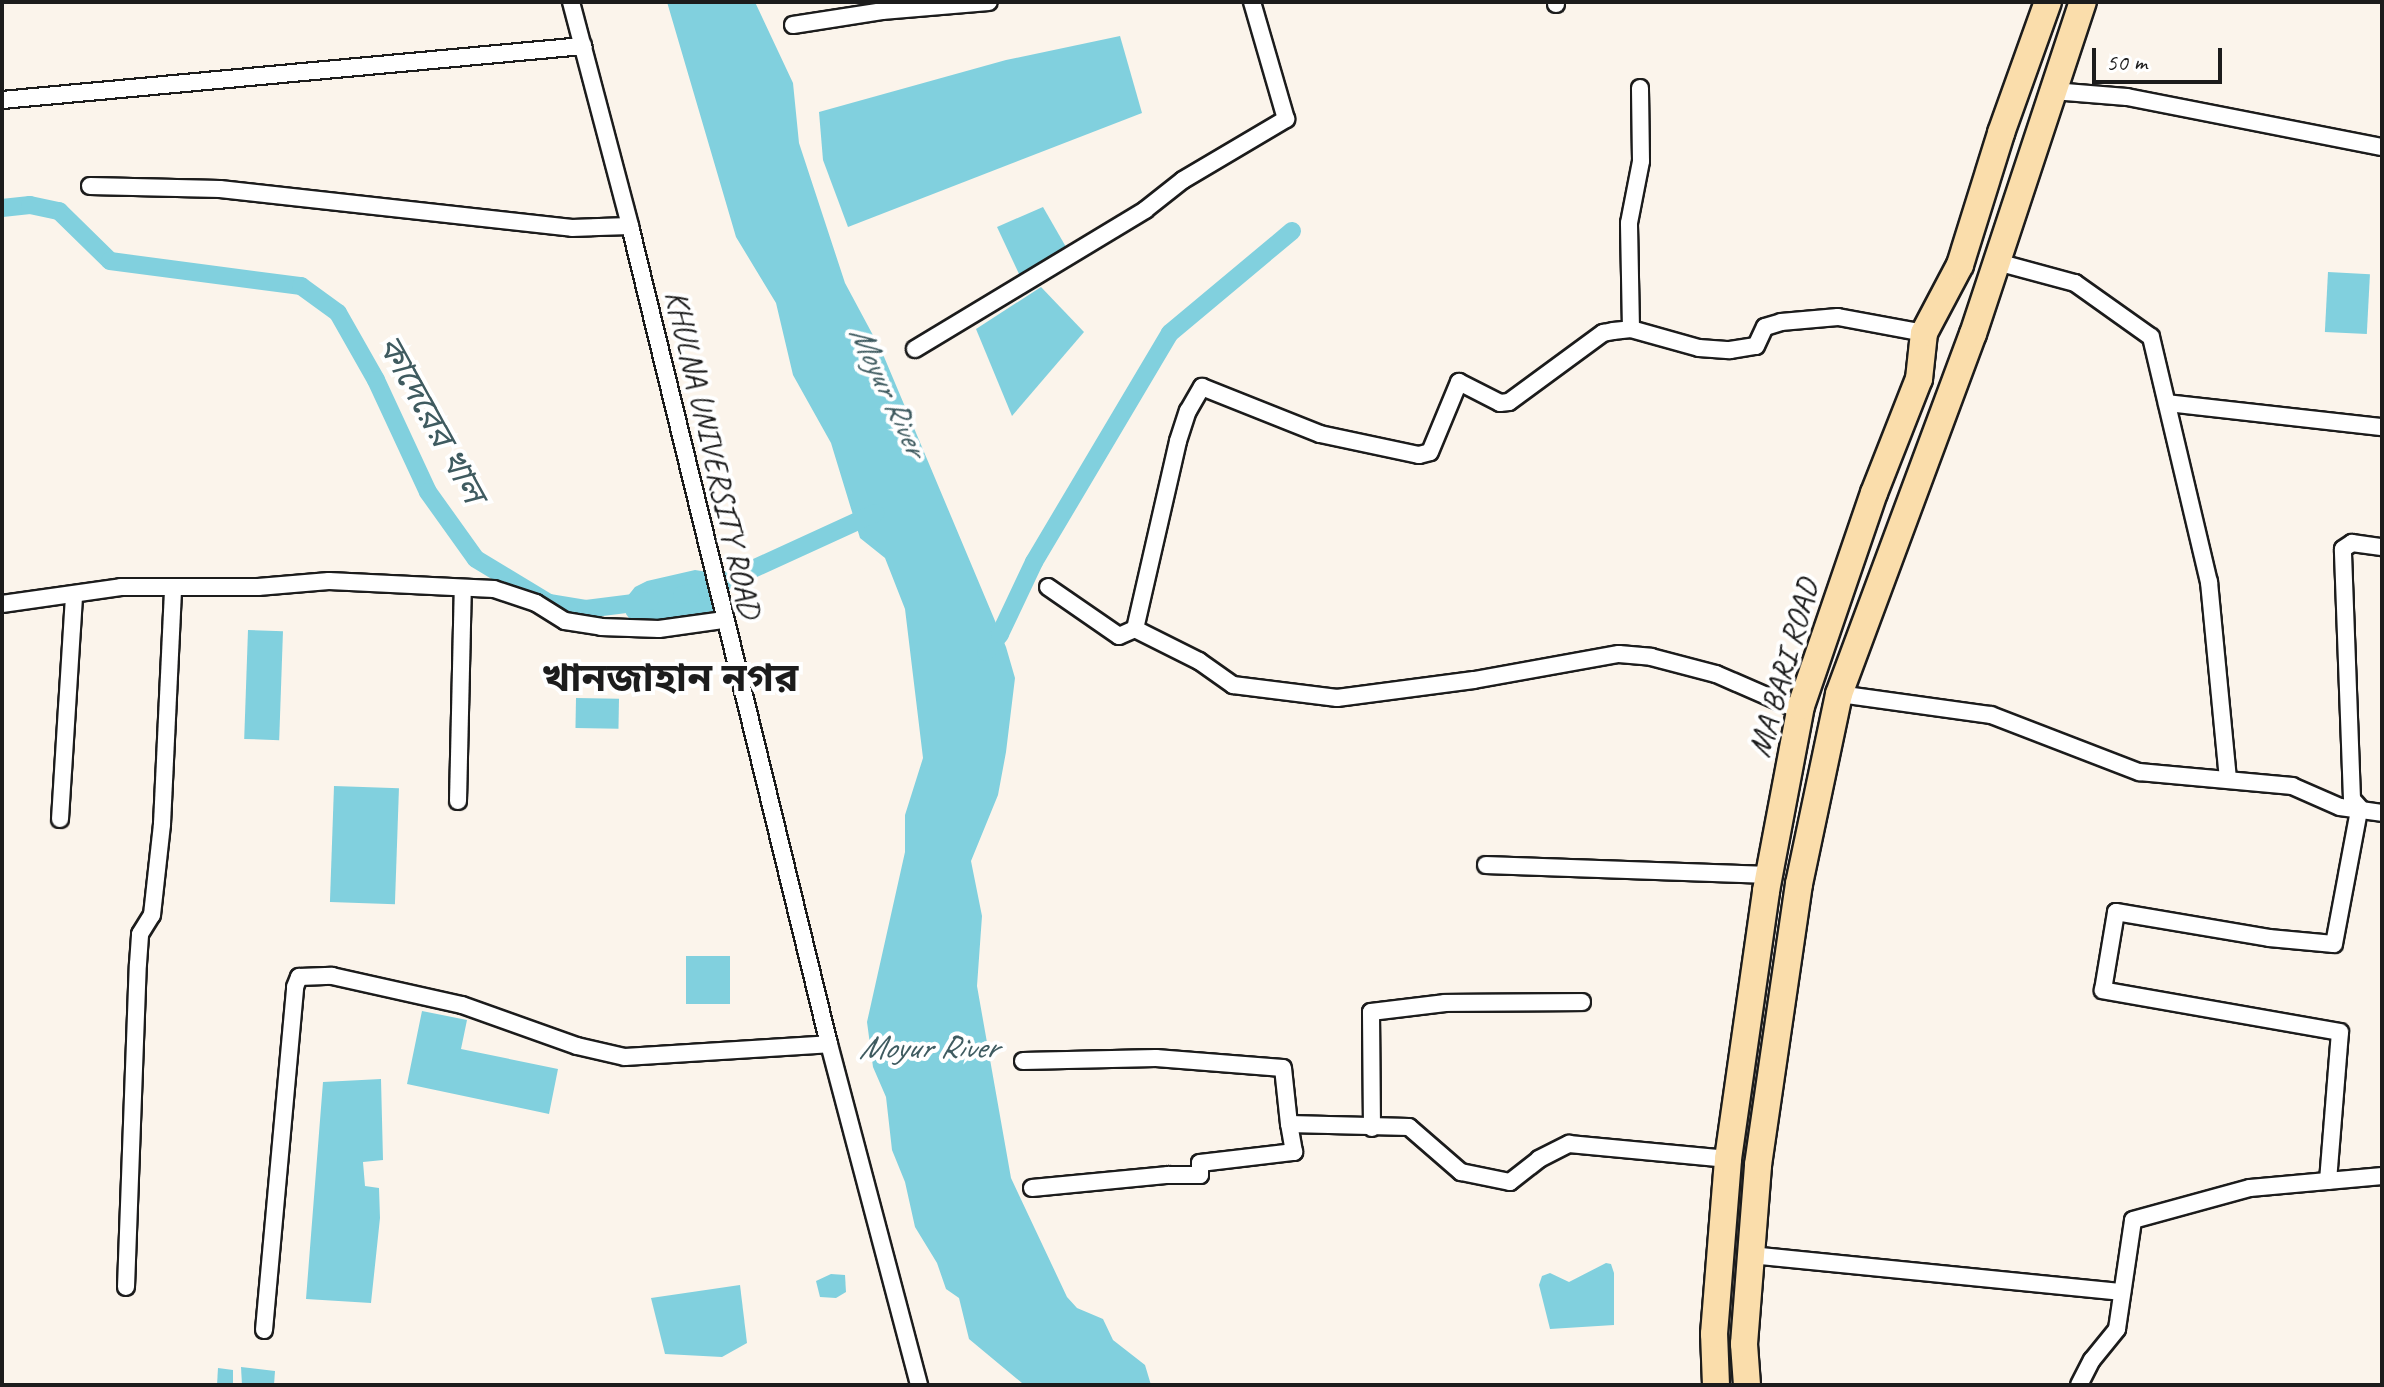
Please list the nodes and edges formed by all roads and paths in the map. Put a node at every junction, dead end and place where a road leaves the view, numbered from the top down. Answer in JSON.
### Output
{"nodes":[{"id":1,"x":571,"y":2,"type":"edge"},
{"id":2,"x":989,"y":2,"type":"edge"},
{"id":3,"x":1252,"y":2,"type":"edge"},
{"id":4,"x":2048,"y":2,"type":"edge"},
{"id":5,"x":2083,"y":2,"type":"edge"},
{"id":6,"x":793,"y":25,"type":"dead end"},
{"id":7,"x":583,"y":46,"type":"junction"},
{"id":8,"x":1640,"y":88,"type":"dead end"},
{"id":9,"x":2053,"y":91,"type":"junction"},
{"id":10,"x":2,"y":100,"type":"edge"},
{"id":11,"x":2382,"y":147,"type":"edge"},
{"id":12,"x":90,"y":186,"type":"dead end"},
{"id":13,"x":630,"y":226,"type":"junction"},
{"id":14,"x":1997,"y":262,"type":"junction"},
{"id":15,"x":1631,"y":329,"type":"junction"},
{"id":16,"x":1924,"y":333,"type":"junction"},
{"id":17,"x":915,"y":349,"type":"dead end"},
{"id":18,"x":2167,"y":403,"type":"junction"},
{"id":19,"x":2382,"y":427,"type":"edge"},
{"id":20,"x":2382,"y":547,"type":"edge"},
{"id":21,"x":1048,"y":587,"type":"dead end"},
{"id":22,"x":463,"y":588,"type":"junction"},
{"id":23,"x":173,"y":589,"type":"junction"},
{"id":24,"x":74,"y":595,"type":"junction"},
{"id":25,"x":2,"y":604,"type":"edge"},
{"id":26,"x":724,"y":620,"type":"junction"},
{"id":27,"x":1135,"y":629,"type":"junction"},
{"id":28,"x":1839,"y":694,"type":"junction"},
{"id":29,"x":1801,"y":706,"type":"junction"},
{"id":30,"x":2228,"y":778,"type":"junction"},
{"id":31,"x":458,"y":801,"type":"dead end"},
{"id":32,"x":2359,"y":809,"type":"junction"},
{"id":33,"x":2382,"y":813,"type":"edge"},
{"id":34,"x":60,"y":819,"type":"dead end"},
{"id":35,"x":1486,"y":865,"type":"dead end"},
{"id":36,"x":1769,"y":875,"type":"junction"},
{"id":37,"x":1582,"y":1002,"type":"dead end"},
{"id":38,"x":829,"y":1044,"type":"junction"},
{"id":39,"x":1023,"y":1061,"type":"dead end"},
{"id":40,"x":1289,"y":1124,"type":"junction"},
{"id":41,"x":1372,"y":1128,"type":"junction"},
{"id":42,"x":1728,"y":1159,"type":"junction"},
{"id":43,"x":2382,"y":1176,"type":"edge"},
{"id":44,"x":2328,"y":1181,"type":"junction"},
{"id":45,"x":1032,"y":1188,"type":"dead end"},
{"id":46,"x":1751,"y":1255,"type":"junction"},
{"id":47,"x":126,"y":1287,"type":"dead end"},
{"id":48,"x":2122,"y":1292,"type":"junction"},
{"id":49,"x":264,"y":1330,"type":"dead end"},
{"id":50,"x":919,"y":1385,"type":"edge"},
{"id":51,"x":1716,"y":1385,"type":"edge"},
{"id":52,"x":1747,"y":1385,"type":"edge"},
{"id":53,"x":2079,"y":1385,"type":"edge"}],
"edges":[{"from":1,"to":7,"type":"street","name":"KHULNA UNIVERSITY ROAD"},
{"from":2,"to":6,"type":"street"},
{"from":3,"to":17,"type":"street"},
{"from":4,"to":16,"type":"main road","name":"MA BARI ROAD"},
{"from":5,"to":9,"type":"main road","name":"MA BARI ROAD"},
{"from":7,"to":10,"type":"street"},
{"from":7,"to":13,"type":"street","name":"KHULNA UNIVERSITY ROAD"},
{"from":8,"to":15,"type":"street"},
{"from":9,"to":11,"type":"street"},
{"from":9,"to":14,"type":"main road","name":"MA BARI ROAD"},
{"from":12,"to":13,"type":"street"},
{"from":13,"to":26,"type":"street","name":"KHULNA UNIVERSITY ROAD"},
{"from":14,"to":18,"type":"street"},
{"from":14,"to":28,"type":"main road","name":"MA BARI ROAD"},
{"from":15,"to":16,"type":"street"},
{"from":15,"to":27,"type":"street"},
{"from":16,"to":29,"type":"main road","name":"MA BARI ROAD"},
{"from":18,"to":19,"type":"street"},
{"from":18,"to":30,"type":"street"},
{"from":20,"to":32,"type":"street"},
{"from":21,"to":27,"type":"street"},
{"from":22,"to":23,"type":"street"},
{"from":22,"to":26,"type":"street"},
{"from":22,"to":31,"type":"street"},
{"from":23,"to":24,"type":"street"},
{"from":23,"to":47,"type":"street"},
{"from":24,"to":25,"type":"street"},
{"from":24,"to":34,"type":"street"},
{"from":26,"to":38,"type":"street","name":"KHULNA UNIVERSITY ROAD"},
{"from":27,"to":29,"type":"street"},
{"from":28,"to":30,"type":"street"},
{"from":28,"to":46,"type":"main road","name":"MA BARI ROAD"},
{"from":29,"to":36,"type":"main road","name":"MA BARI ROAD"},
{"from":30,"to":32,"type":"street"},
{"from":32,"to":33,"type":"street"},
{"from":32,"to":44,"type":"street"},
{"from":35,"to":36,"type":"street"},
{"from":36,"to":42,"type":"main road","name":"MA BARI ROAD"},
{"from":37,"to":41,"type":"street"},
{"from":38,"to":49,"type":"street"},
{"from":38,"to":50,"type":"street","name":"KHULNA UNIVERSITY ROAD"},
{"from":39,"to":40,"type":"street"},
{"from":40,"to":41,"type":"street"},
{"from":40,"to":45,"type":"street"},
{"from":41,"to":42,"type":"street"},
{"from":42,"to":51,"type":"main road","name":"MA BARI ROAD"},
{"from":43,"to":44,"type":"street"},
{"from":44,"to":48,"type":"street"},
{"from":46,"to":48,"type":"street"},
{"from":46,"to":52,"type":"main road","name":"MA BARI ROAD"},
{"from":48,"to":53,"type":"street"}]}
